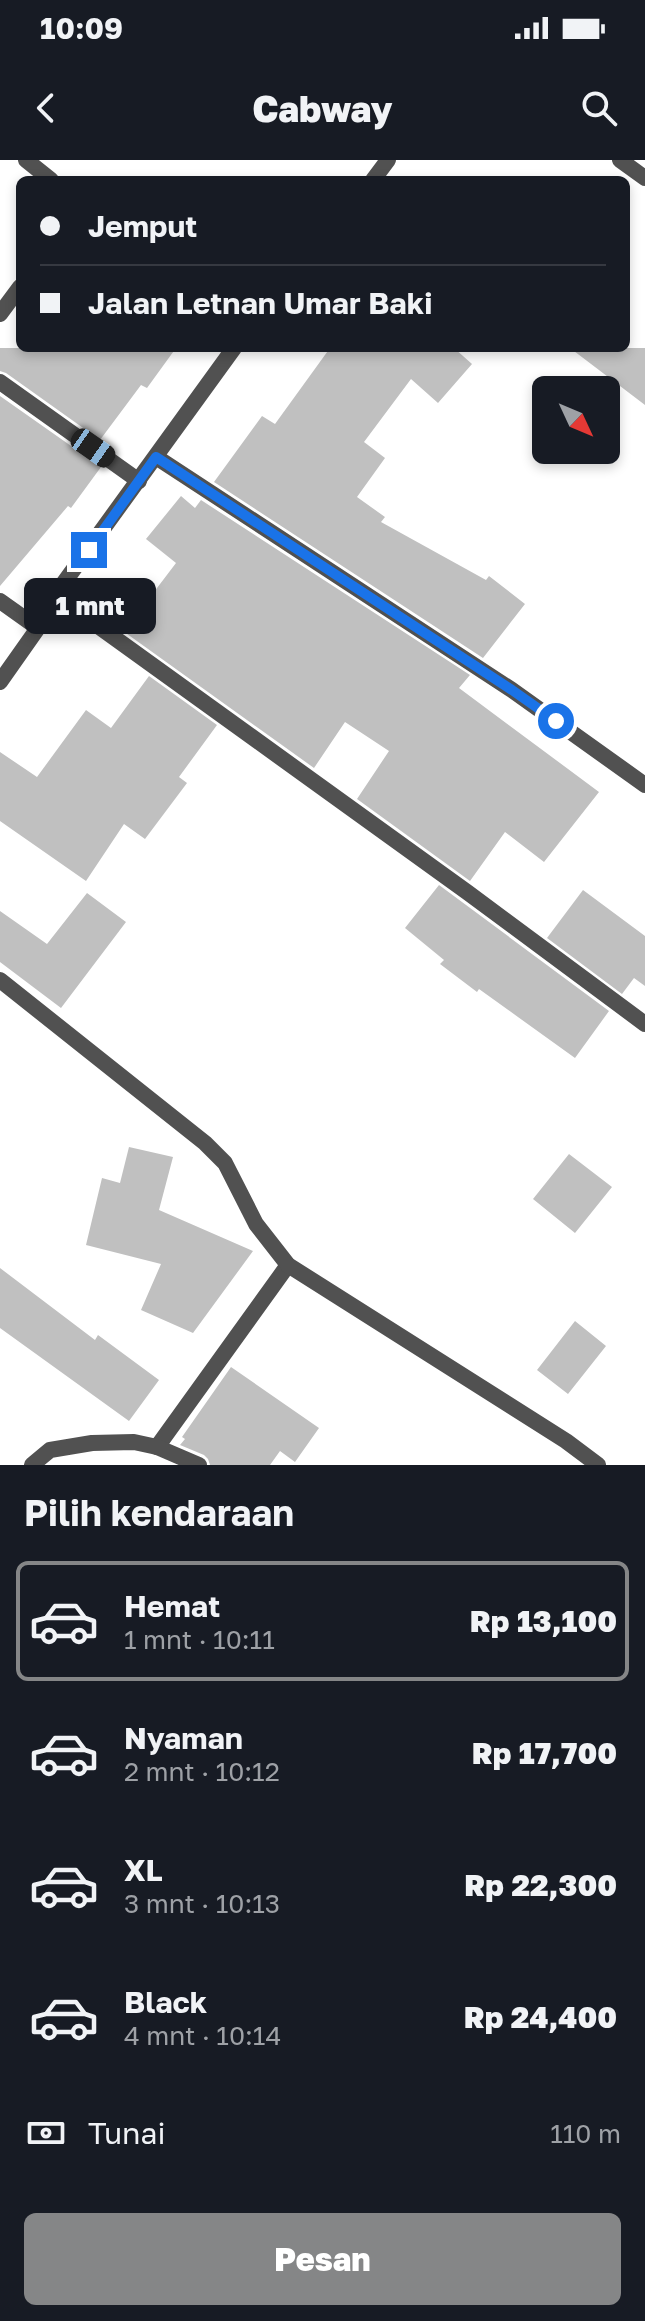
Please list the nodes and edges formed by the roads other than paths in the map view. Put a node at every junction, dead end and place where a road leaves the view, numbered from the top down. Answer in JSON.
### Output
{"nodes":[{"id":1,"x":26,"y":160,"type":"edge"},
{"id":2,"x":620,"y":160,"type":"edge"},
{"id":3,"x":46,"y":176,"type":"edge"},
{"id":4,"x":645,"y":178,"type":"edge"},
{"id":5,"x":16,"y":292,"type":"edge"},
{"id":6,"x":0,"y":314,"type":"edge"},
{"id":7,"x":231,"y":352,"type":"edge"},
{"id":8,"x":0,"y":382,"type":"edge"},
{"id":9,"x":156,"y":457,"type":"junction"},
{"id":10,"x":139,"y":481,"type":"junction"},
{"id":11,"x":55,"y":595,"type":"junction"},
{"id":12,"x":0,"y":601,"type":"edge"},
{"id":13,"x":38,"y":628,"type":"junction"},
{"id":14,"x":0,"y":682,"type":"edge"},
{"id":15,"x":645,"y":785,"type":"edge"},
{"id":16,"x":0,"y":980,"type":"edge"},
{"id":17,"x":645,"y":1024,"type":"edge"},
{"id":18,"x":288,"y":1265,"type":"junction"},
{"id":19,"x":157,"y":1447,"type":"junction"},
{"id":20,"x":32,"y":1465,"type":"edge"},
{"id":21,"x":199,"y":1465,"type":"edge"},
{"id":22,"x":598,"y":1465,"type":"edge"}],
"edges":[{"from":1,"to":3,"type":"street"},
{"from":2,"to":4,"type":"street"},
{"from":5,"to":6,"type":"street"},
{"from":7,"to":9,"type":"street"},
{"from":8,"to":10,"type":"street"},
{"from":9,"to":10,"type":"street"},
{"from":9,"to":15,"type":"street"},
{"from":10,"to":11,"type":"street"},
{"from":11,"to":13,"type":"street"},
{"from":11,"to":17,"type":"street"},
{"from":12,"to":13,"type":"street"},
{"from":13,"to":14,"type":"street"},
{"from":16,"to":18,"type":"street"},
{"from":18,"to":19,"type":"street"},
{"from":18,"to":22,"type":"street"},
{"from":19,"to":20,"type":"street"},
{"from":19,"to":21,"type":"street"}]}
